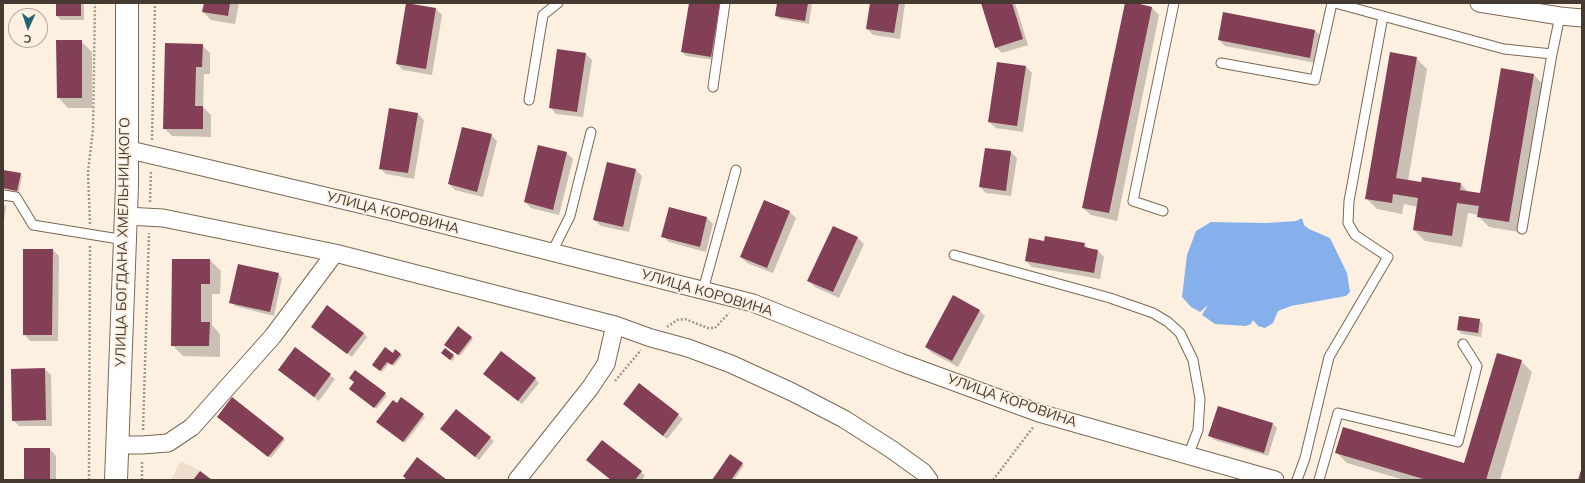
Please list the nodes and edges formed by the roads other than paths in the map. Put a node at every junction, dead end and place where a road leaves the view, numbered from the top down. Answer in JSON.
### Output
{"nodes":[{"id":1,"x":127,"y":3,"type":"edge"},
{"id":2,"x":558,"y":3,"type":"edge"},
{"id":3,"x":725,"y":3,"type":"edge"},
{"id":4,"x":1174,"y":3,"type":"edge"},
{"id":5,"x":1333,"y":3,"type":"edge"},
{"id":6,"x":1478,"y":3,"type":"edge"},
{"id":7,"x":1383,"y":16,"type":"junction"},
{"id":8,"x":1560,"y":16,"type":"junction"},
{"id":9,"x":1582,"y":18,"type":"edge"},
{"id":10,"x":1552,"y":54,"type":"junction"},
{"id":11,"x":1221,"y":63,"type":"dead end"},
{"id":12,"x":713,"y":87,"type":"dead end"},
{"id":13,"x":529,"y":100,"type":"dead end"},
{"id":14,"x":591,"y":132,"type":"dead end"},
{"id":15,"x":126,"y":149,"type":"junction"},
{"id":16,"x":736,"y":170,"type":"dead end"},
{"id":17,"x":3,"y":195,"type":"edge"},
{"id":18,"x":1163,"y":211,"type":"dead end"},
{"id":19,"x":126,"y":216,"type":"junction"},
{"id":20,"x":1522,"y":229,"type":"dead end"},
{"id":21,"x":126,"y":240,"type":"junction"},
{"id":22,"x":552,"y":252,"type":"junction"},
{"id":23,"x":336,"y":253,"type":"junction"},
{"id":24,"x":954,"y":255,"type":"dead end"},
{"id":25,"x":703,"y":290,"type":"junction"},
{"id":26,"x":615,"y":325,"type":"junction"},
{"id":27,"x":1463,"y":344,"type":"dead end"},
{"id":28,"x":117,"y":445,"type":"junction"},
{"id":29,"x":1188,"y":456,"type":"junction"},
{"id":30,"x":116,"y":480,"type":"edge"},
{"id":31,"x":517,"y":480,"type":"edge"},
{"id":32,"x":929,"y":480,"type":"edge"},
{"id":33,"x":1275,"y":480,"type":"edge"},
{"id":34,"x":1297,"y":480,"type":"edge"},
{"id":35,"x":1318,"y":480,"type":"edge"}],
"edges":[{"from":1,"to":15,"type":"street","name":"УЛИЦА БОГДАНА ХМЕЛЬНИЦКОГО"},
{"from":2,"to":13,"type":"lane"},
{"from":3,"to":12,"type":"lane"},
{"from":4,"to":18,"type":"lane"},
{"from":5,"to":7,"type":"lane"},
{"from":5,"to":11,"type":"lane"},
{"from":6,"to":8,"type":"street"},
{"from":7,"to":10,"type":"lane"},
{"from":7,"to":34,"type":"lane"},
{"from":8,"to":9,"type":"street"},
{"from":8,"to":10,"type":"lane"},
{"from":10,"to":20,"type":"lane"},
{"from":14,"to":22,"type":"lane"},
{"from":15,"to":19,"type":"street","name":"УЛИЦА БОГДАНА ХМЕЛЬНИЦКОГО"},
{"from":15,"to":22,"type":"street","name":"УЛИЦА КОРОВИНА"},
{"from":16,"to":25,"type":"lane"},
{"from":17,"to":21,"type":"lane"},
{"from":19,"to":21,"type":"street","name":"УЛИЦА БОГДАНА ХМЕЛЬНИЦКОГО"},
{"from":19,"to":23,"type":"street"},
{"from":21,"to":28,"type":"street","name":"УЛИЦА БОГДАНА ХМЕЛЬНИЦКОГО"},
{"from":22,"to":25,"type":"street","name":"УЛИЦА КОРОВИНА"},
{"from":23,"to":26,"type":"street"},
{"from":23,"to":28,"type":"street"},
{"from":24,"to":29,"type":"lane"},
{"from":25,"to":29,"type":"street","name":"УЛИЦА КОРОВИНА"},
{"from":26,"to":31,"type":"street"},
{"from":26,"to":32,"type":"street"},
{"from":27,"to":35,"type":"lane"},
{"from":28,"to":30,"type":"street","name":"УЛИЦА БОГДАНА ХМЕЛЬНИЦКОГО"},
{"from":29,"to":33,"type":"street","name":"УЛИЦА КОРОВИНА"}]}
